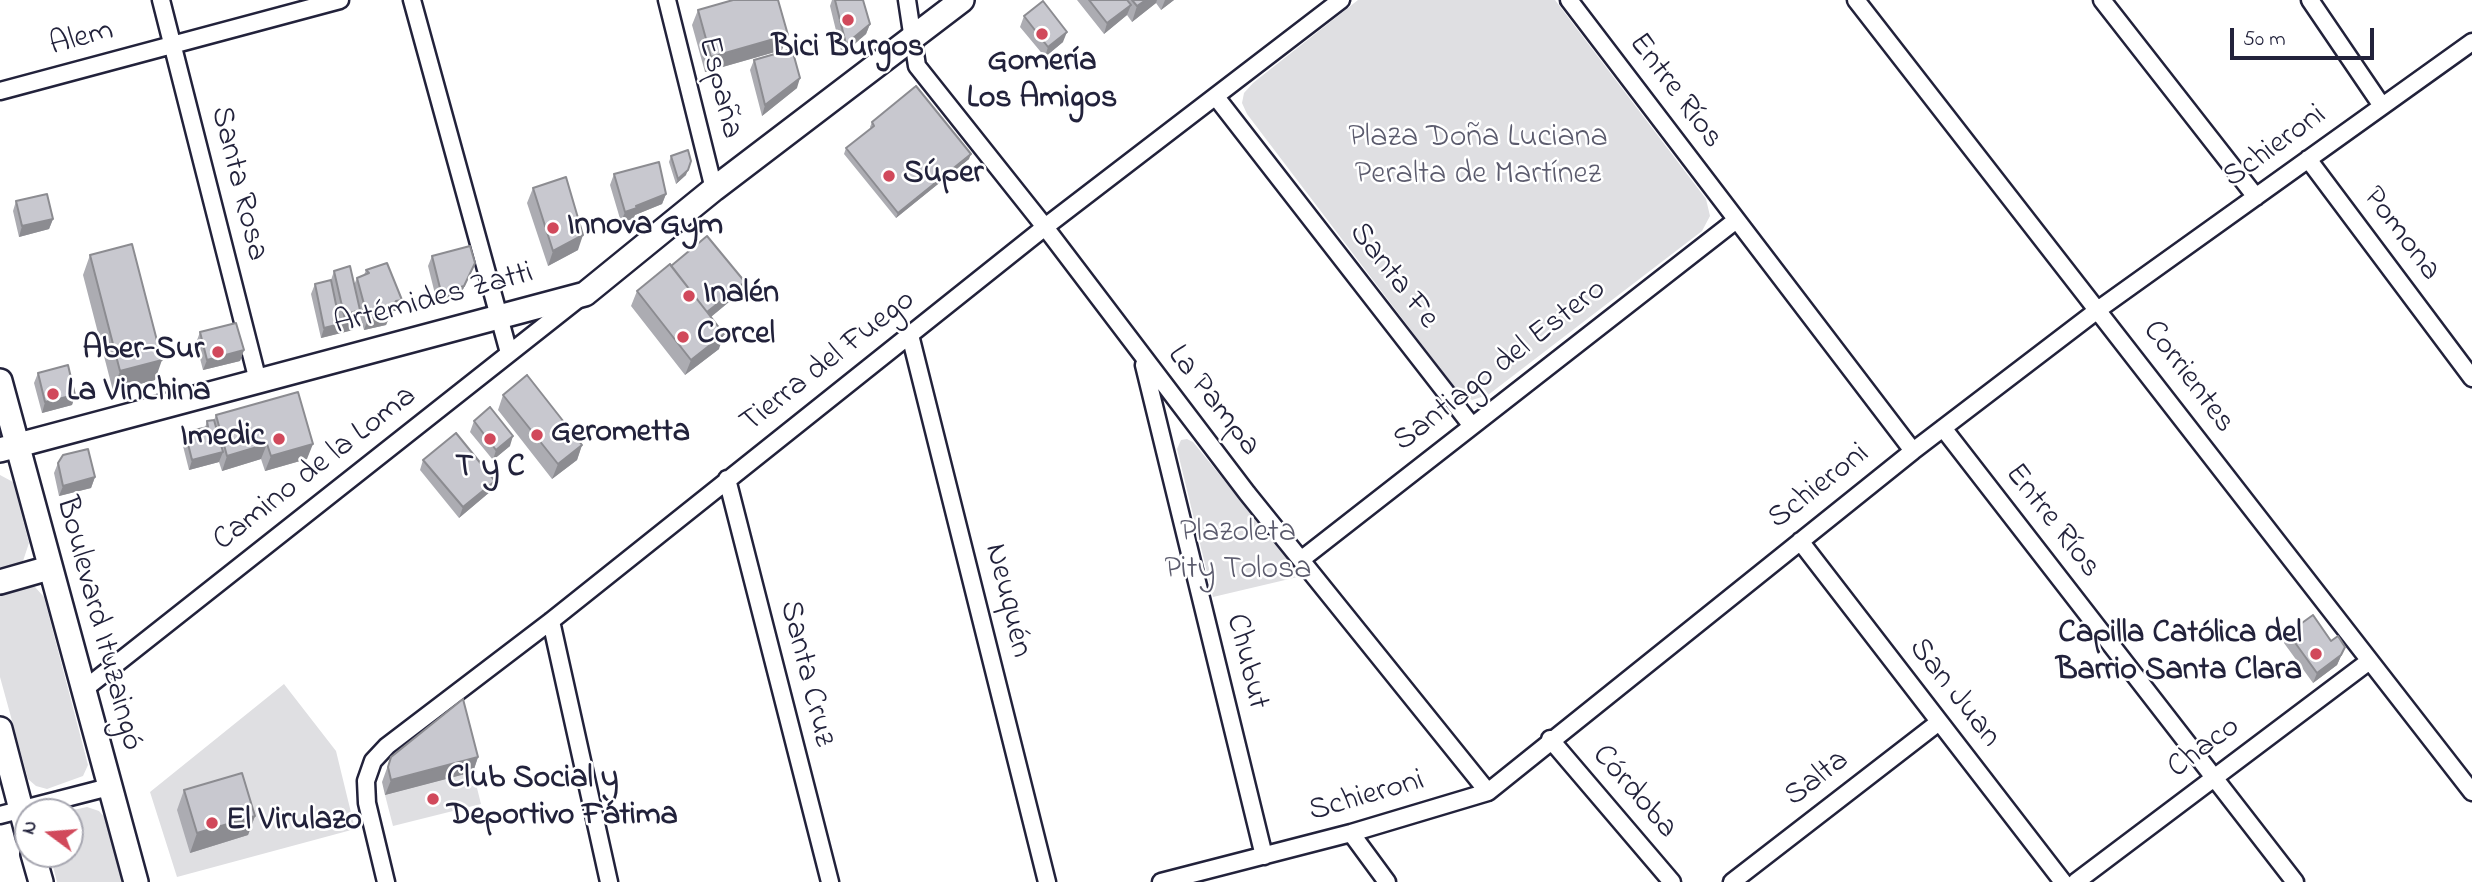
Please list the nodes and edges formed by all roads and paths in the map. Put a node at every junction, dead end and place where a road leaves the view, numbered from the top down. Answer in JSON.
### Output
{"nodes":[{"id":1,"x":161,"y":0,"type":"edge"},
{"id":2,"x":340,"y":0,"type":"edge"},
{"id":3,"x":412,"y":0,"type":"edge"},
{"id":4,"x":667,"y":0,"type":"edge"},
{"id":5,"x":907,"y":0,"type":"edge"},
{"id":6,"x":962,"y":0,"type":"edge"},
{"id":7,"x":1340,"y":0,"type":"edge"},
{"id":8,"x":1569,"y":0,"type":"edge"},
{"id":9,"x":1856,"y":0,"type":"edge"},
{"id":10,"x":2102,"y":0,"type":"edge"},
{"id":11,"x":2310,"y":0,"type":"edge"},
{"id":12,"x":914,"y":36,"type":"junction"},
{"id":13,"x":2472,"y":42,"type":"edge"},
{"id":14,"x":173,"y":45,"type":"junction"},
{"id":15,"x":0,"y":91,"type":"edge"},
{"id":16,"x":1216,"y":97,"type":"junction"},
{"id":17,"x":2382,"y":106,"type":"junction"},
{"id":18,"x":2308,"y":159,"type":"junction"},
{"id":19,"x":714,"y":189,"type":"junction"},
{"id":20,"x":2256,"y":197,"type":"junction"},
{"id":21,"x":1735,"y":221,"type":"junction"},
{"id":22,"x":1045,"y":227,"type":"junction"},
{"id":23,"x":585,"y":294,"type":"junction"},
{"id":24,"x":2099,"y":309,"type":"junction"},
{"id":25,"x":499,"y":317,"type":"junction"},
{"id":26,"x":910,"y":335,"type":"junction"},
{"id":27,"x":509,"y":353,"type":"junction"},
{"id":28,"x":1142,"y":358,"type":"junction"},
{"id":29,"x":2472,"y":378,"type":"edge"},
{"id":30,"x":0,"y":381,"type":"edge"},
{"id":31,"x":258,"y":381,"type":"junction"},
{"id":32,"x":1472,"y":426,"type":"junction"},
{"id":33,"x":1943,"y":428,"type":"junction"},
{"id":34,"x":8,"y":448,"type":"edge"},
{"id":35,"x":1913,"y":451,"type":"junction"},
{"id":36,"x":727,"y":480,"type":"junction"},
{"id":37,"x":1800,"y":541,"type":"junction"},
{"id":38,"x":1302,"y":559,"type":"junction"},
{"id":39,"x":49,"y":568,"type":"junction"},
{"id":40,"x":0,"y":582,"type":"edge"},
{"id":41,"x":551,"y":621,"type":"junction"},
{"id":42,"x":2368,"y":662,"type":"junction"},
{"id":43,"x":82,"y":691,"type":"junction"},
{"id":44,"x":1939,"y":722,"type":"junction"},
{"id":45,"x":0,"y":729,"type":"edge"},
{"id":46,"x":1550,"y":740,"type":"junction"},
{"id":47,"x":2214,"y":778,"type":"junction"},
{"id":48,"x":109,"y":787,"type":"junction"},
{"id":49,"x":1488,"y":792,"type":"junction"},
{"id":50,"x":2472,"y":792,"type":"edge"},
{"id":51,"x":10,"y":813,"type":"edge"},
{"id":52,"x":1351,"y":833,"type":"junction"},
{"id":53,"x":1264,"y":856,"type":"junction"},
{"id":54,"x":136,"y":882,"type":"edge"},
{"id":55,"x":386,"y":882,"type":"edge"},
{"id":56,"x":609,"y":882,"type":"edge"},
{"id":57,"x":830,"y":882,"type":"edge"},
{"id":58,"x":1047,"y":882,"type":"edge"},
{"id":59,"x":1161,"y":882,"type":"edge"},
{"id":60,"x":1387,"y":882,"type":"edge"},
{"id":61,"x":1672,"y":882,"type":"edge"},
{"id":62,"x":1732,"y":882,"type":"edge"},
{"id":63,"x":2063,"y":882,"type":"edge"},
{"id":64,"x":2076,"y":882,"type":"edge"},
{"id":65,"x":2295,"y":882,"type":"edge"}],
"edges":[{"from":1,"to":14,"type":"street","name":"Santa Rosa"},
{"from":2,"to":14,"type":"street","name":"Alem"},
{"from":3,"to":25,"type":"street"},
{"from":4,"to":19,"type":"street","name":"España"},
{"from":5,"to":12,"type":"street","name":"La Pampa"},
{"from":6,"to":12,"type":"main road","name":"Artémides Zatti"},
{"from":7,"to":16,"type":"street","name":"Tierra del Fuego"},
{"from":8,"to":21,"type":"street","name":"Entre Ríos"},
{"from":9,"to":24,"type":"street","name":"Corrientes"},
{"from":10,"to":20,"type":"street"},
{"from":11,"to":17,"type":"street"},
{"from":12,"to":19,"type":"main road","name":"Artémides Zatti"},
{"from":12,"to":22,"type":"street","name":"La Pampa"},
{"from":13,"to":17,"type":"street","name":"Schieroni"},
{"from":14,"to":15,"type":"street","name":"Alem"},
{"from":14,"to":31,"type":"street","name":"Santa Rosa"},
{"from":16,"to":22,"type":"street","name":"Tierra del Fuego"},
{"from":16,"to":32,"type":"street","name":"Santa Fe"},
{"from":17,"to":18,"type":"street","name":"Schieroni"},
{"from":18,"to":20,"type":"street","name":"Schieroni"},
{"from":18,"to":29,"type":"street","name":"Pomona"},
{"from":19,"to":23,"type":"main road","name":"Artémides Zatti"},
{"from":20,"to":24,"type":"street","name":"Schieroni"},
{"from":21,"to":32,"type":"street","name":"Santiago del Estero"},
{"from":21,"to":35,"type":"street","name":"Entre Ríos"},
{"from":22,"to":26,"type":"street","name":"Tierra del Fuego"},
{"from":22,"to":28,"type":"street","name":"La Pampa"},
{"from":23,"to":25,"type":"main road","name":"Artémides Zatti"},
{"from":23,"to":27,"type":"street","name":"Camino de la Loma"},
{"from":24,"to":33,"type":"street","name":"Schieroni"},
{"from":24,"to":42,"type":"street","name":"Corrientes"},
{"from":25,"to":27,"type":"street"},
{"from":25,"to":31,"type":"main road","name":"Artémides Zatti"},
{"from":26,"to":36,"type":"street","name":"Tierra del Fuego"},
{"from":26,"to":58,"type":"street","name":"Neuquén"},
{"from":27,"to":43,"type":"street","name":"Camino de la Loma"},
{"from":28,"to":38,"type":"street","name":"La Pampa"},
{"from":28,"to":53,"type":"street","name":"Chubut"},
{"from":30,"to":34,"type":"main road","name":"Boulevard Ituzaingó"},
{"from":31,"to":34,"type":"main road","name":"Artémides Zatti"},
{"from":32,"to":38,"type":"street","name":"Santiago del Estero"},
{"from":33,"to":35,"type":"street","name":"Schieroni"},
{"from":33,"to":47,"type":"street","name":"Entre Ríos"},
{"from":34,"to":39,"type":"main road","name":"Boulevard Ituzaingó"},
{"from":35,"to":37,"type":"street","name":"Schieroni"},
{"from":36,"to":41,"type":"street","name":"Tierra del Fuego"},
{"from":36,"to":57,"type":"street","name":"Santa Cruz"},
{"from":37,"to":44,"type":"street","name":"San Juan"},
{"from":37,"to":46,"type":"street","name":"Schieroni"},
{"from":38,"to":49,"type":"street","name":"La Pampa"},
{"from":39,"to":40,"type":"main road"},
{"from":39,"to":43,"type":"main road","name":"Boulevard Ituzaingó"},
{"from":41,"to":55,"type":"street","name":"Tierra del Fuego"},
{"from":41,"to":56,"type":"street"},
{"from":42,"to":47,"type":"street","name":"Chaco"},
{"from":42,"to":50,"type":"street","name":"Corrientes"},
{"from":43,"to":48,"type":"main road","name":"Boulevard Ituzaingó"},
{"from":44,"to":62,"type":"street","name":"Salta"},
{"from":44,"to":63,"type":"street","name":"San Juan"},
{"from":45,"to":51,"type":"main road"},
{"from":46,"to":49,"type":"street","name":"Schieroni"},
{"from":46,"to":61,"type":"street","name":"Córdoba"},
{"from":47,"to":64,"type":"street","name":"Chaco"},
{"from":47,"to":65,"type":"street","name":"Entre Ríos"},
{"from":48,"to":51,"type":"street"},
{"from":48,"to":54,"type":"main road","name":"Boulevard Ituzaingó"},
{"from":49,"to":52,"type":"street","name":"Schieroni"},
{"from":52,"to":53,"type":"street","name":"Schieroni"},
{"from":52,"to":60,"type":"street"},
{"from":53,"to":59,"type":"street","name":"Schieroni"}]}
